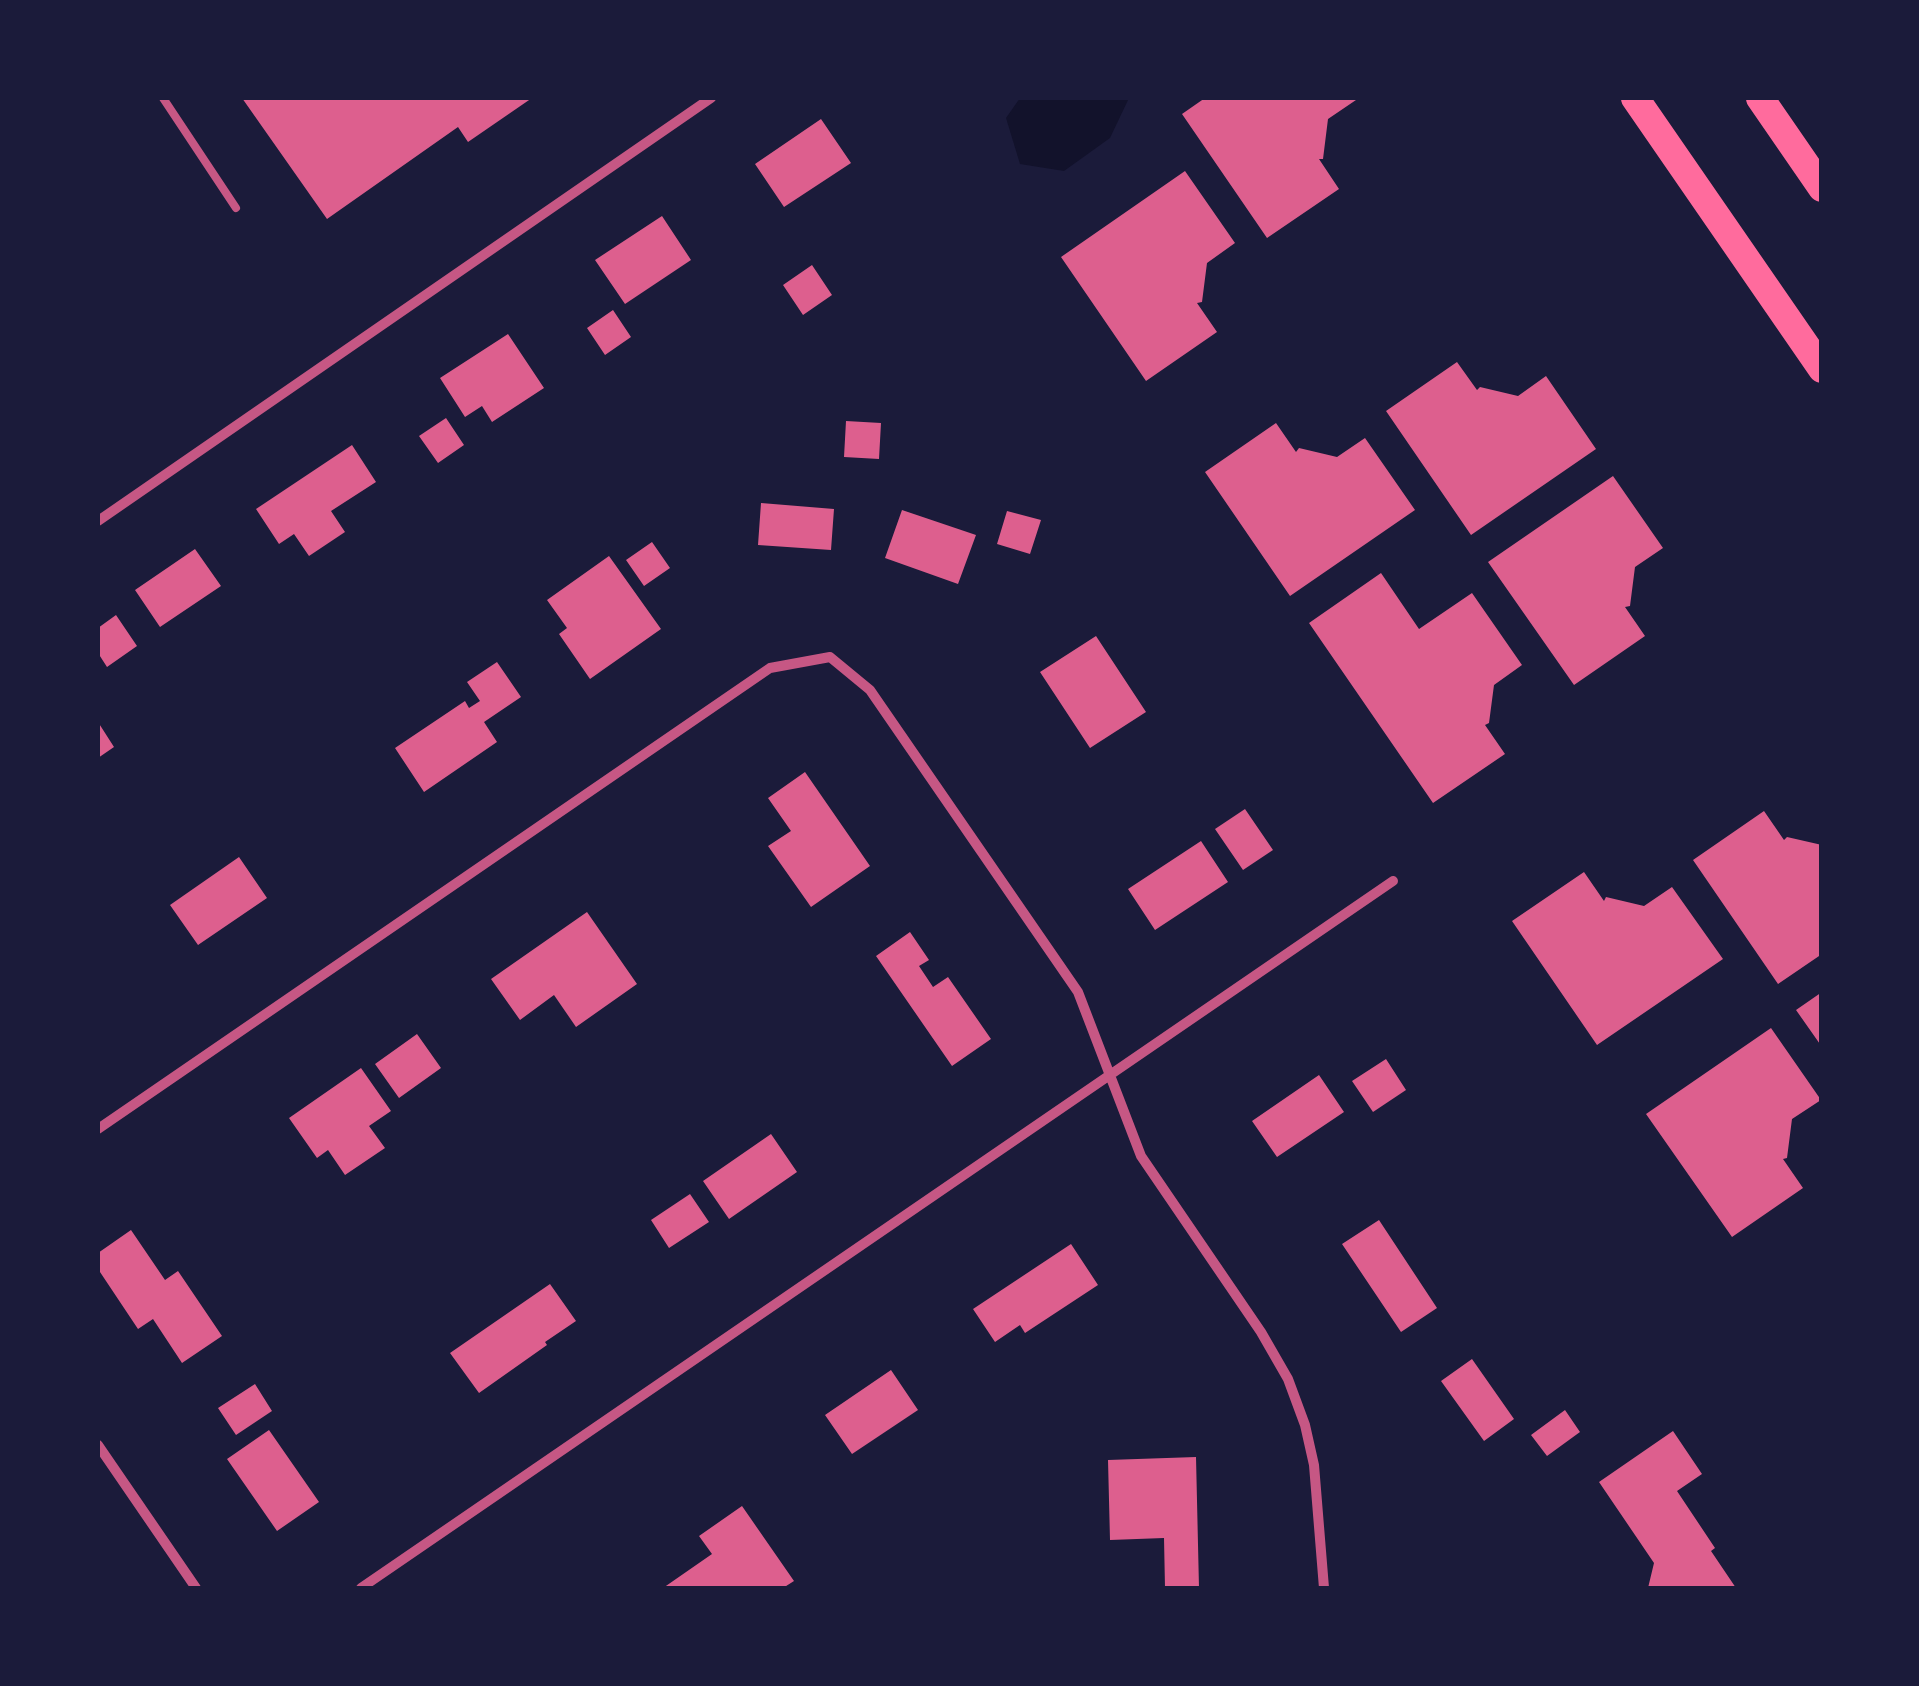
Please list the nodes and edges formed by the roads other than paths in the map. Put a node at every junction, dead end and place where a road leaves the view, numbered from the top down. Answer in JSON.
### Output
{"nodes":[{"id":1,"x":162,"y":98,"type":"edge"},
{"id":2,"x":711,"y":98,"type":"edge"},
{"id":3,"x":1636,"y":98,"type":"edge"},
{"id":4,"x":1760,"y":98,"type":"edge"},
{"id":5,"x":1822,"y":188,"type":"edge"},
{"id":6,"x":236,"y":208,"type":"dead end"},
{"id":7,"x":1822,"y":369,"type":"edge"},
{"id":8,"x":98,"y":521,"type":"edge"},
{"id":9,"x":1393,"y":881,"type":"dead end"},
{"id":10,"x":1110,"y":1074,"type":"junction"},
{"id":11,"x":98,"y":1129,"type":"edge"},
{"id":12,"x":98,"y":1445,"type":"edge"},
{"id":13,"x":196,"y":1588,"type":"edge"},
{"id":14,"x":361,"y":1588,"type":"edge"},
{"id":15,"x":1324,"y":1588,"type":"edge"}],
"edges":[{"from":1,"to":6,"type":"lane"},
{"from":2,"to":8,"type":"street"},
{"from":3,"to":7,"type":"highway"},
{"from":4,"to":5,"type":"highway"},
{"from":9,"to":10,"type":"street"},
{"from":10,"to":11,"type":"street"},
{"from":10,"to":14,"type":"street"},
{"from":10,"to":15,"type":"street"},
{"from":12,"to":13,"type":"street"}]}
